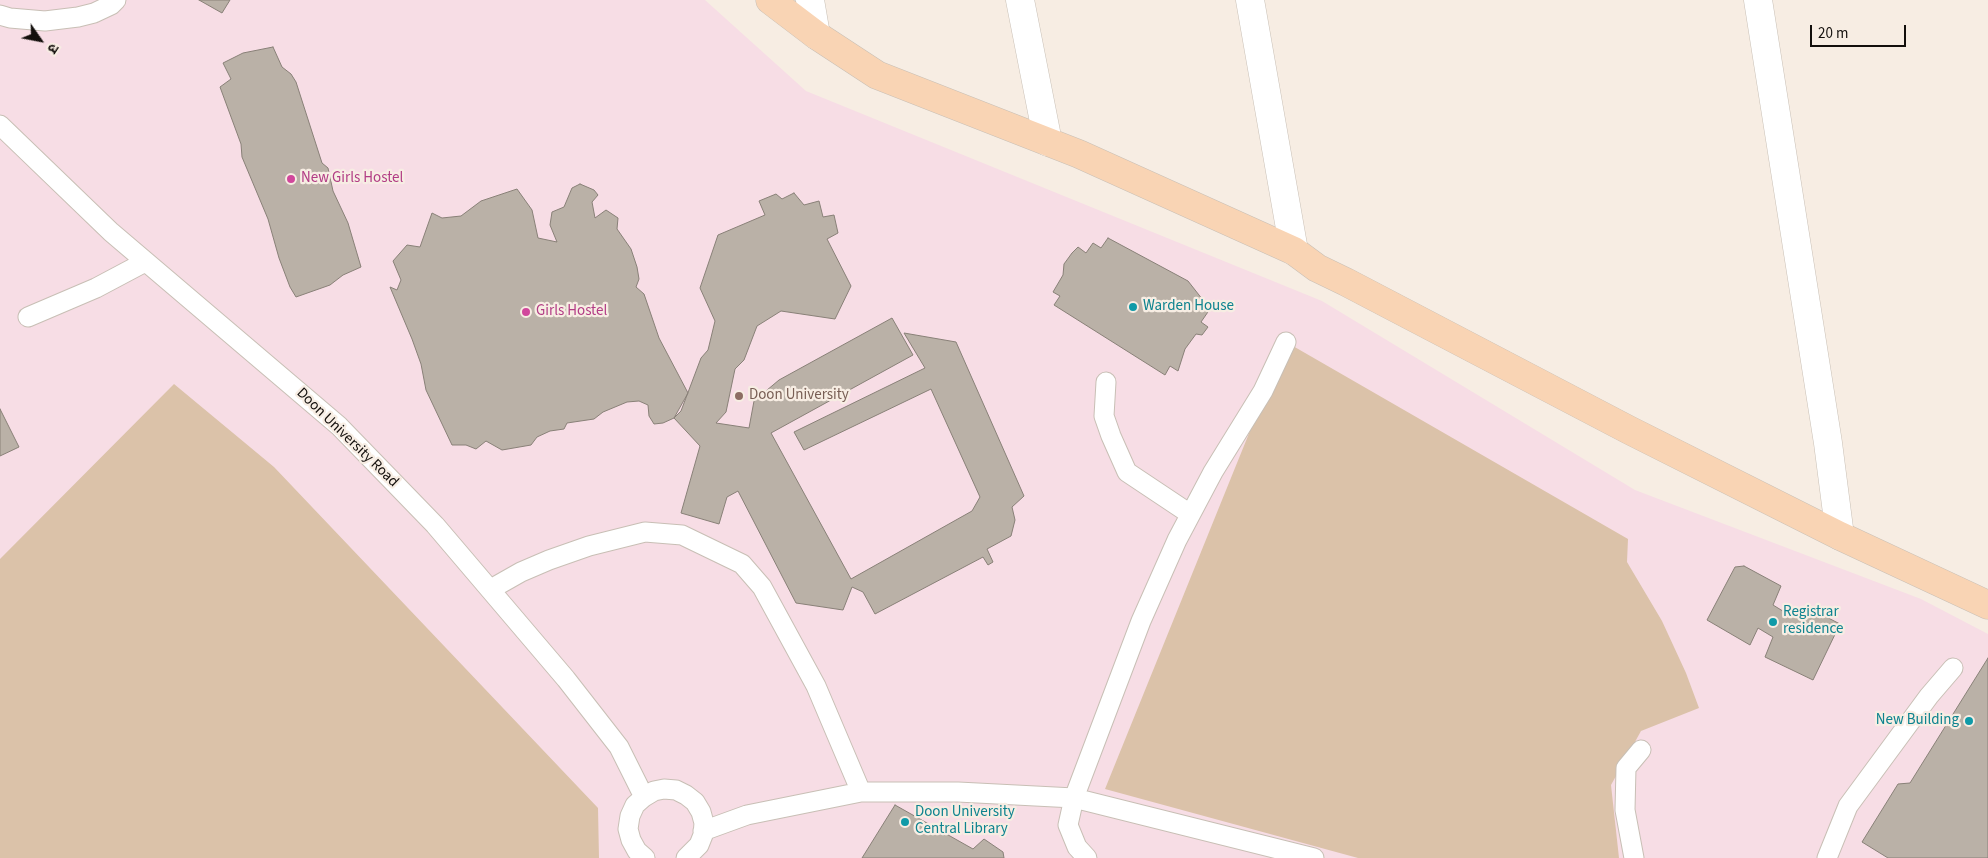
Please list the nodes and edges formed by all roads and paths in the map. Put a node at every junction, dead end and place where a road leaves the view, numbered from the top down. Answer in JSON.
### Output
{"nodes":[{"id":1,"x":116,"y":0,"type":"edge"},
{"id":2,"x":770,"y":0,"type":"edge"},
{"id":3,"x":810,"y":0,"type":"edge"},
{"id":4,"x":1020,"y":0,"type":"edge"},
{"id":5,"x":1250,"y":0,"type":"edge"},
{"id":6,"x":1758,"y":0,"type":"edge"},
{"id":7,"x":0,"y":15,"type":"edge"},
{"id":8,"x":816,"y":34,"type":"junction"},
{"id":9,"x":0,"y":125,"type":"edge"},
{"id":10,"x":1048,"y":142,"type":"junction"},
{"id":11,"x":1294,"y":251,"type":"junction"},
{"id":12,"x":145,"y":262,"type":"junction"},
{"id":13,"x":28,"y":317,"type":"dead end"},
{"id":14,"x":1286,"y":342,"type":"dead end"},
{"id":15,"x":1106,"y":382,"type":"dead end"},
{"id":16,"x":1190,"y":514,"type":"junction"},
{"id":17,"x":1840,"y":536,"type":"junction"},
{"id":18,"x":490,"y":590,"type":"junction"},
{"id":19,"x":1988,"y":605,"type":"edge"},
{"id":20,"x":1953,"y":668,"type":"dead end"},
{"id":21,"x":1641,"y":750,"type":"dead end"},
{"id":22,"x":861,"y":792,"type":"junction"},
{"id":23,"x":644,"y":797,"type":"junction"},
{"id":24,"x":1074,"y":798,"type":"junction"},
{"id":25,"x":703,"y":831,"type":"junction"},
{"id":26,"x":1304,"y":857,"type":"edge"},
{"id":27,"x":645,"y":858,"type":"edge"},
{"id":28,"x":686,"y":858,"type":"edge"},
{"id":29,"x":1087,"y":858,"type":"edge"},
{"id":30,"x":1634,"y":858,"type":"edge"},
{"id":31,"x":1828,"y":858,"type":"edge"}],
"edges":[{"from":1,"to":7,"type":"lane"},
{"from":2,"to":8,"type":"main road"},
{"from":3,"to":8,"type":"street"},
{"from":4,"to":10,"type":"street"},
{"from":5,"to":11,"type":"street"},
{"from":6,"to":17,"type":"street"},
{"from":8,"to":10,"type":"main road"},
{"from":9,"to":12,"type":"lane","name":"Doon University Road"},
{"from":10,"to":11,"type":"main road"},
{"from":11,"to":17,"type":"main road"},
{"from":12,"to":13,"type":"lane"},
{"from":12,"to":18,"type":"lane","name":"Doon University Road"},
{"from":14,"to":16,"type":"lane"},
{"from":15,"to":16,"type":"lane"},
{"from":16,"to":24,"type":"lane"},
{"from":17,"to":19,"type":"main road"},
{"from":18,"to":22,"type":"lane"},
{"from":18,"to":23,"type":"lane","name":"Doon University Road"},
{"from":20,"to":31,"type":"lane"},
{"from":21,"to":30,"type":"lane"},
{"from":22,"to":24,"type":"lane"},
{"from":22,"to":25,"type":"lane"},
{"from":23,"to":25,"type":"lane"},
{"from":23,"to":27,"type":"lane"},
{"from":24,"to":26,"type":"lane"},
{"from":24,"to":29,"type":"lane"},
{"from":25,"to":28,"type":"lane"}]}
